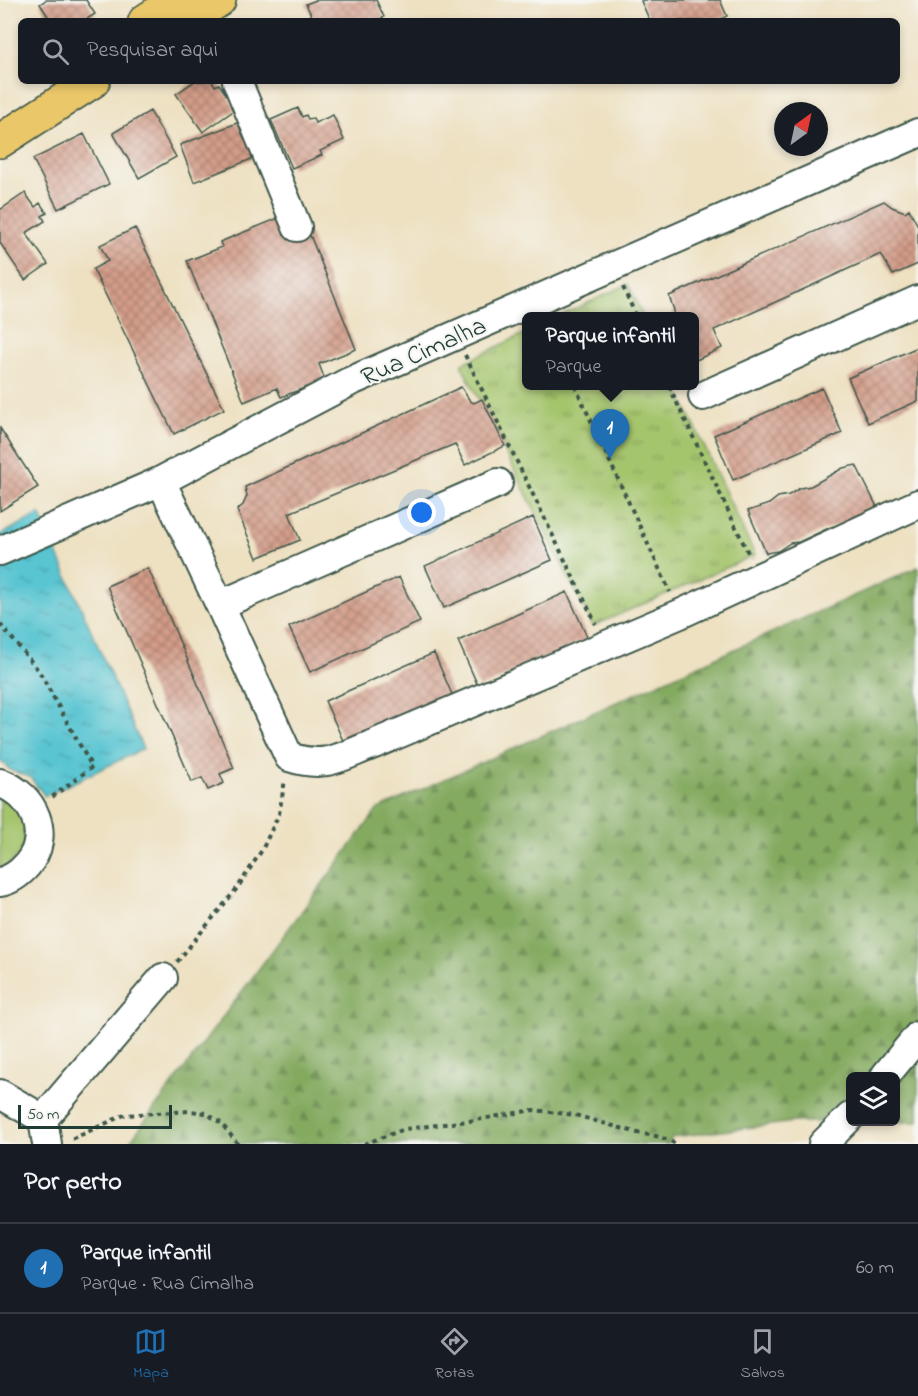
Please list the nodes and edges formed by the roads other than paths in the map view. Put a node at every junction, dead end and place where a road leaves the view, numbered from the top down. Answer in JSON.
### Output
{"nodes":[{"id":1,"x":201,"y":10,"type":"edge"},
{"id":2,"x":160,"y":18,"type":"edge"},
{"id":3,"x":47,"y":84,"type":"edge"},
{"id":4,"x":88,"y":84,"type":"edge"},
{"id":5,"x":238,"y":84,"type":"edge"},
{"id":6,"x":0,"y":114,"type":"edge"},
{"id":7,"x":918,"y":133,"type":"edge"},
{"id":8,"x":0,"y":141,"type":"edge"},
{"id":9,"x":297,"y":227,"type":"dead end"},
{"id":10,"x":918,"y":300,"type":"edge"},
{"id":11,"x":703,"y":396,"type":"dead end"},
{"id":12,"x":161,"y":481,"type":"junction"},
{"id":13,"x":498,"y":483,"type":"dead end"},
{"id":14,"x":918,"y":504,"type":"edge"},
{"id":15,"x":0,"y":551,"type":"edge"},
{"id":16,"x":220,"y":605,"type":"junction"},
{"id":17,"x":0,"y":783,"type":"edge"},
{"id":18,"x":0,"y":882,"type":"edge"},
{"id":19,"x":163,"y":978,"type":"road end"},
{"id":20,"x":918,"y":1036,"type":"edge"},
{"id":21,"x":889,"y":1072,"type":"edge"},
{"id":22,"x":0,"y":1094,"type":"edge"},
{"id":23,"x":846,"y":1121,"type":"edge"},
{"id":24,"x":54,"y":1134,"type":"edge"},
{"id":25,"x":823,"y":1144,"type":"edge"}],
"edges":[{"from":1,"to":2,"type":"main road"},
{"from":3,"to":6,"type":"main road"},
{"from":4,"to":8,"type":"main road"},
{"from":5,"to":9,"type":"street"},
{"from":7,"to":12,"type":"street","name":"Rua Cimalha"},
{"from":10,"to":11,"type":"street"},
{"from":12,"to":15,"type":"street","name":"Rua Cimalha"},
{"from":12,"to":16,"type":"street"},
{"from":13,"to":16,"type":"street"},
{"from":14,"to":16,"type":"street"},
{"from":17,"to":18,"type":"street"},
{"from":19,"to":24,"type":"street"},
{"from":20,"to":21,"type":"street"},
{"from":22,"to":24,"type":"street"},
{"from":23,"to":25,"type":"street"}]}
